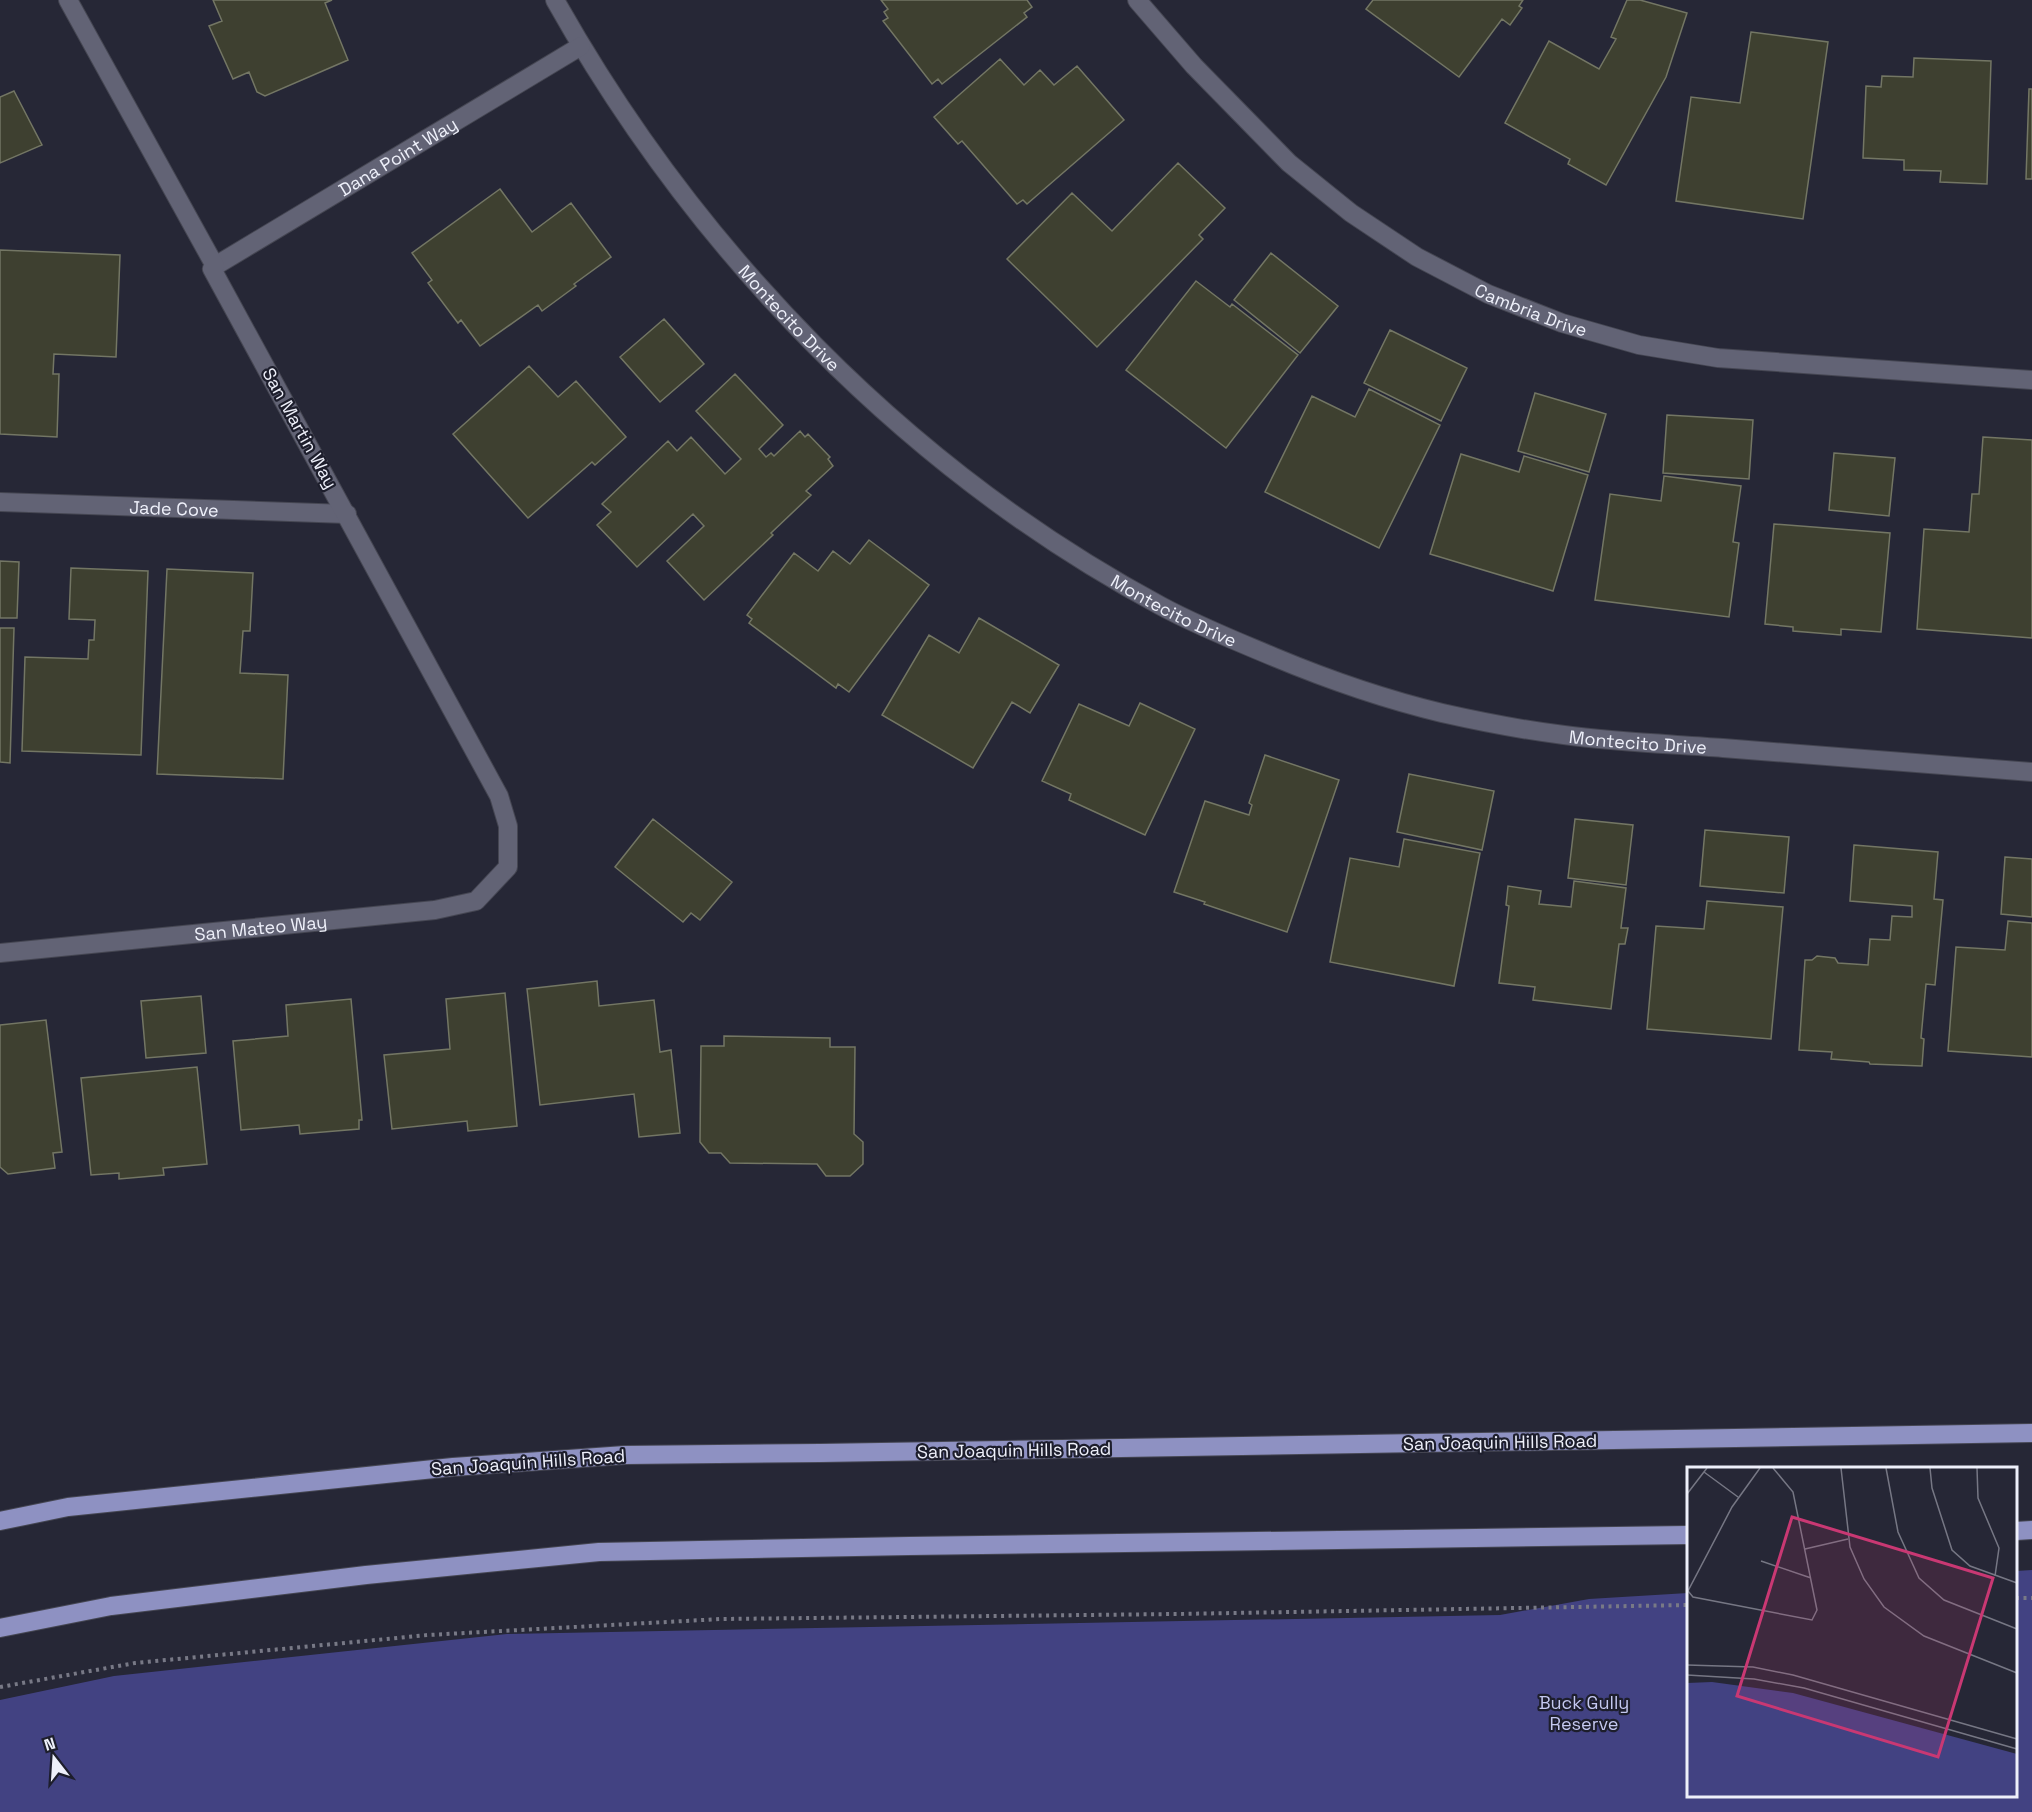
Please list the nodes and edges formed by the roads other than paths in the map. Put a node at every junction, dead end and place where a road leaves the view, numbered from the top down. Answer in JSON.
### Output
{"nodes":[{"id":1,"x":68,"y":0,"type":"edge"},
{"id":2,"x":555,"y":0,"type":"edge"},
{"id":3,"x":1137,"y":0,"type":"edge"},
{"id":4,"x":581,"y":46,"type":"junction"},
{"id":5,"x":215,"y":266,"type":"junction"},
{"id":6,"x":2032,"y":380,"type":"edge"},
{"id":7,"x":0,"y":502,"type":"edge"},
{"id":8,"x":347,"y":514,"type":"junction"},
{"id":9,"x":2032,"y":772,"type":"edge"},
{"id":10,"x":508,"y":867,"type":"joint"},
{"id":11,"x":0,"y":953,"type":"edge"},
{"id":12,"x":2032,"y":1433,"type":"edge"},
{"id":13,"x":0,"y":1521,"type":"edge"},
{"id":14,"x":2032,"y":1530,"type":"edge"},
{"id":15,"x":2017,"y":1531,"type":"edge"},
{"id":16,"x":1687,"y":1535,"type":"edge"},
{"id":17,"x":0,"y":1628,"type":"edge"}],
"edges":[{"from":1,"to":5,"type":"street","name":"San Martin Way"},
{"from":2,"to":4,"type":"street","name":"Montecito Drive"},
{"from":3,"to":6,"type":"street","name":"Cambria Drive"},
{"from":4,"to":5,"type":"street","name":"Dana Point Way"},
{"from":4,"to":9,"type":"street","name":"Montecito Drive"},
{"from":5,"to":8,"type":"street","name":"San Martin Way"},
{"from":7,"to":8,"type":"street","name":"Jade Cove"},
{"from":8,"to":10,"type":"street","name":"San Martin Way"},
{"from":10,"to":11,"type":"street","name":"San Mateo Way"},
{"from":12,"to":13,"type":"main road","name":"San Joaquin Hills Road"},
{"from":14,"to":15,"type":"main road"},
{"from":16,"to":17,"type":"main road"}]}
